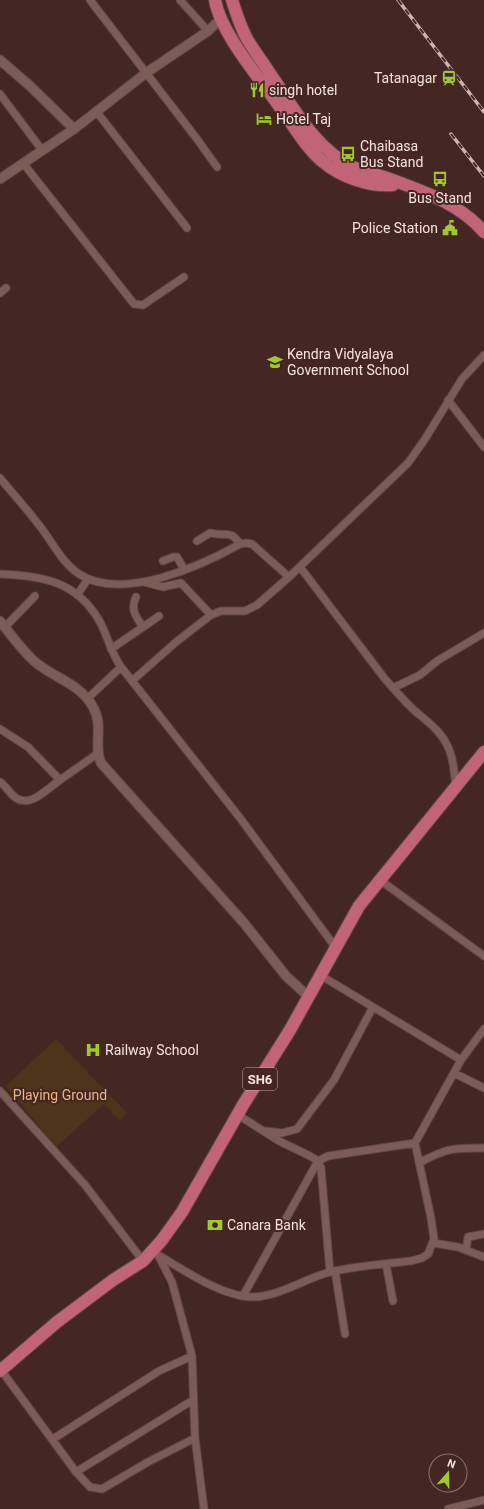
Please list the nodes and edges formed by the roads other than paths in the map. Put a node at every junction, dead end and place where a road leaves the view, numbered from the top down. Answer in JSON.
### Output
{"nodes":[{"id":1,"x":180,"y":0,"type":"edge"},
{"id":2,"x":215,"y":0,"type":"edge"},
{"id":3,"x":232,"y":0,"type":"edge"},
{"id":4,"x":92,"y":1,"type":"edge"},
{"id":5,"x":221,"y":19,"type":"junction"},
{"id":6,"x":208,"y":31,"type":"junction"},
{"id":7,"x":0,"y":60,"type":"edge"},
{"id":8,"x":146,"y":73,"type":"junction"},
{"id":9,"x":0,"y":94,"type":"edge"},
{"id":10,"x":96,"y":111,"type":"junction"},
{"id":11,"x":74,"y":129,"type":"junction"},
{"id":12,"x":42,"y":150,"type":"junction"},
{"id":13,"x":23,"y":163,"type":"junction"},
{"id":14,"x":217,"y":167,"type":"dead end"},
{"id":15,"x":0,"y":179,"type":"edge"},
{"id":16,"x":400,"y":184,"type":"junction"},
{"id":17,"x":187,"y":228,"type":"dead end"},
{"id":18,"x":484,"y":232,"type":"edge"},
{"id":19,"x":184,"y":277,"type":"dead end"},
{"id":20,"x":483,"y":359,"type":"edge"},
{"id":21,"x":448,"y":400,"type":"junction"},
{"id":22,"x":484,"y":447,"type":"edge"},
{"id":23,"x":0,"y":478,"type":"edge"},
{"id":24,"x":2,"y":487,"type":"edge"},
{"id":25,"x":197,"y":540,"type":"dead end"},
{"id":26,"x":240,"y":544,"type":"junction"},
{"id":27,"x":163,"y":560,"type":"dead end"},
{"id":28,"x":300,"y":567,"type":"junction"},
{"id":29,"x":184,"y":569,"type":"junction"},
{"id":30,"x":0,"y":574,"type":"edge"},
{"id":31,"x":289,"y":577,"type":"junction"},
{"id":32,"x":88,"y":579,"type":"junction"},
{"id":33,"x":144,"y":582,"type":"junction"},
{"id":34,"x":77,"y":595,"type":"junction"},
{"id":35,"x":35,"y":596,"type":"dead end"},
{"id":36,"x":136,"y":597,"type":"dead end"},
{"id":37,"x":211,"y":615,"type":"junction"},
{"id":38,"x":159,"y":616,"type":"dead end"},
{"id":39,"x":2,"y":624,"type":"edge"},
{"id":40,"x":143,"y":627,"type":"junction"},
{"id":41,"x":484,"y":633,"type":"edge"},
{"id":42,"x":111,"y":649,"type":"junction"},
{"id":43,"x":121,"y":667,"type":"junction"},
{"id":44,"x":132,"y":681,"type":"junction"},
{"id":45,"x":393,"y":688,"type":"junction"},
{"id":46,"x":88,"y":698,"type":"junction"},
{"id":47,"x":0,"y":729,"type":"edge"},
{"id":48,"x":484,"y":752,"type":"edge"},
{"id":49,"x":97,"y":754,"type":"junction"},
{"id":50,"x":60,"y":780,"type":"junction"},
{"id":51,"x":0,"y":782,"type":"edge"},
{"id":52,"x":456,"y":786,"type":"junction"},
{"id":53,"x":380,"y":880,"type":"junction"},
{"id":54,"x":336,"y":948,"type":"junction"},
{"id":55,"x":484,"y":956,"type":"edge"},
{"id":56,"x":320,"y":975,"type":"junction"},
{"id":57,"x":309,"y":997,"type":"junction"},
{"id":58,"x":373,"y":1007,"type":"junction"},
{"id":59,"x":484,"y":1029,"type":"edge"},
{"id":60,"x":461,"y":1060,"type":"junction"},
{"id":61,"x":454,"y":1073,"type":"junction"},
{"id":62,"x":484,"y":1088,"type":"edge"},
{"id":63,"x":0,"y":1091,"type":"edge"},
{"id":64,"x":238,"y":1115,"type":"junction"},
{"id":65,"x":264,"y":1131,"type":"junction"},
{"id":66,"x":415,"y":1143,"type":"junction"},
{"id":67,"x":484,"y":1148,"type":"edge"},
{"id":68,"x":318,"y":1161,"type":"junction"},
{"id":69,"x":419,"y":1163,"type":"junction"},
{"id":70,"x":484,"y":1234,"type":"edge"},
{"id":71,"x":433,"y":1243,"type":"junction"},
{"id":72,"x":466,"y":1250,"type":"junction"},
{"id":73,"x":156,"y":1252,"type":"junction"},
{"id":74,"x":484,"y":1257,"type":"edge"},
{"id":75,"x":143,"y":1261,"type":"junction"},
{"id":76,"x":386,"y":1264,"type":"junction"},
{"id":77,"x":332,"y":1272,"type":"junction"},
{"id":78,"x":242,"y":1296,"type":"junction"},
{"id":79,"x":393,"y":1301,"type":"dead end"},
{"id":80,"x":345,"y":1334,"type":"dead end"},
{"id":81,"x":192,"y":1356,"type":"junction"},
{"id":82,"x":1,"y":1370,"type":"edge"},
{"id":83,"x":193,"y":1400,"type":"junction"},
{"id":84,"x":196,"y":1438,"type":"junction"},
{"id":85,"x":53,"y":1439,"type":"junction"},
{"id":86,"x":76,"y":1472,"type":"junction"},
{"id":87,"x":484,"y":1500,"type":"edge"},
{"id":88,"x":204,"y":1509,"type":"edge"},
{"id":89,"x":448,"y":1509,"type":"edge"}],
"edges":[{"from":1,"to":6,"type":"street"},
{"from":2,"to":5,"type":"main road"},
{"from":3,"to":16,"type":"main road"},
{"from":4,"to":8,"type":"street"},
{"from":5,"to":6,"type":"street"},
{"from":5,"to":16,"type":"main road"},
{"from":6,"to":8,"type":"street"},
{"from":7,"to":11,"type":"street"},
{"from":8,"to":10,"type":"street"},
{"from":8,"to":14,"type":"street"},
{"from":9,"to":12,"type":"street"},
{"from":10,"to":11,"type":"street"},
{"from":10,"to":17,"type":"street"},
{"from":11,"to":12,"type":"street"},
{"from":12,"to":13,"type":"street"},
{"from":13,"to":15,"type":"street"},
{"from":13,"to":19,"type":"street"},
{"from":16,"to":18,"type":"main road"},
{"from":20,"to":21,"type":"street"},
{"from":21,"to":22,"type":"street"},
{"from":21,"to":28,"type":"street"},
{"from":23,"to":24,"type":"street"},
{"from":24,"to":32,"type":"street"},
{"from":25,"to":26,"type":"street"},
{"from":26,"to":29,"type":"street"},
{"from":26,"to":31,"type":"street"},
{"from":27,"to":29,"type":"street"},
{"from":28,"to":31,"type":"street"},
{"from":28,"to":45,"type":"street"},
{"from":29,"to":33,"type":"street"},
{"from":30,"to":34,"type":"street"},
{"from":31,"to":37,"type":"street"},
{"from":32,"to":33,"type":"street"},
{"from":32,"to":34,"type":"street"},
{"from":33,"to":37,"type":"street"},
{"from":34,"to":42,"type":"street"},
{"from":35,"to":39,"type":"street"},
{"from":36,"to":40,"type":"street"},
{"from":37,"to":44,"type":"street"},
{"from":38,"to":40,"type":"street"},
{"from":39,"to":46,"type":"street"},
{"from":40,"to":42,"type":"street"},
{"from":41,"to":45,"type":"street"},
{"from":42,"to":43,"type":"street"},
{"from":43,"to":44,"type":"street"},
{"from":43,"to":46,"type":"street"},
{"from":44,"to":54,"type":"street"},
{"from":45,"to":52,"type":"street"},
{"from":46,"to":49,"type":"street"},
{"from":47,"to":50,"type":"street"},
{"from":48,"to":52,"type":"main road","number":"SH6"},
{"from":49,"to":50,"type":"street"},
{"from":49,"to":57,"type":"street"},
{"from":50,"to":51,"type":"street"},
{"from":52,"to":53,"type":"main road","number":"SH6"},
{"from":53,"to":54,"type":"main road","number":"SH6"},
{"from":53,"to":55,"type":"street"},
{"from":54,"to":56,"type":"main road","number":"SH6"},
{"from":56,"to":57,"type":"main road","number":"SH6"},
{"from":56,"to":58,"type":"street"},
{"from":57,"to":64,"type":"main road","number":"SH6"},
{"from":58,"to":60,"type":"street"},
{"from":58,"to":65,"type":"street"},
{"from":59,"to":60,"type":"street"},
{"from":60,"to":61,"type":"street"},
{"from":61,"to":62,"type":"street"},
{"from":61,"to":66,"type":"street"},
{"from":63,"to":75,"type":"street"},
{"from":64,"to":65,"type":"street"},
{"from":64,"to":73,"type":"main road","number":"SH6"},
{"from":65,"to":68,"type":"street"},
{"from":66,"to":68,"type":"street"},
{"from":66,"to":69,"type":"street"},
{"from":67,"to":69,"type":"street"},
{"from":68,"to":77,"type":"street"},
{"from":68,"to":78,"type":"street"},
{"from":69,"to":71,"type":"street"},
{"from":70,"to":72,"type":"street"},
{"from":71,"to":72,"type":"street"},
{"from":71,"to":76,"type":"street"},
{"from":72,"to":74,"type":"street"},
{"from":73,"to":75,"type":"main road","number":"SH6"},
{"from":73,"to":78,"type":"street"},
{"from":73,"to":81,"type":"street"},
{"from":75,"to":82,"type":"main road","number":"SH6"},
{"from":76,"to":77,"type":"street"},
{"from":76,"to":79,"type":"street"},
{"from":77,"to":78,"type":"street"},
{"from":77,"to":80,"type":"street"},
{"from":81,"to":83,"type":"street"},
{"from":81,"to":85,"type":"street"},
{"from":82,"to":85,"type":"street"},
{"from":83,"to":84,"type":"street"},
{"from":83,"to":86,"type":"street"},
{"from":84,"to":86,"type":"street"},
{"from":84,"to":88,"type":"street"},
{"from":85,"to":86,"type":"street"},
{"from":87,"to":89,"type":"street"}]}
